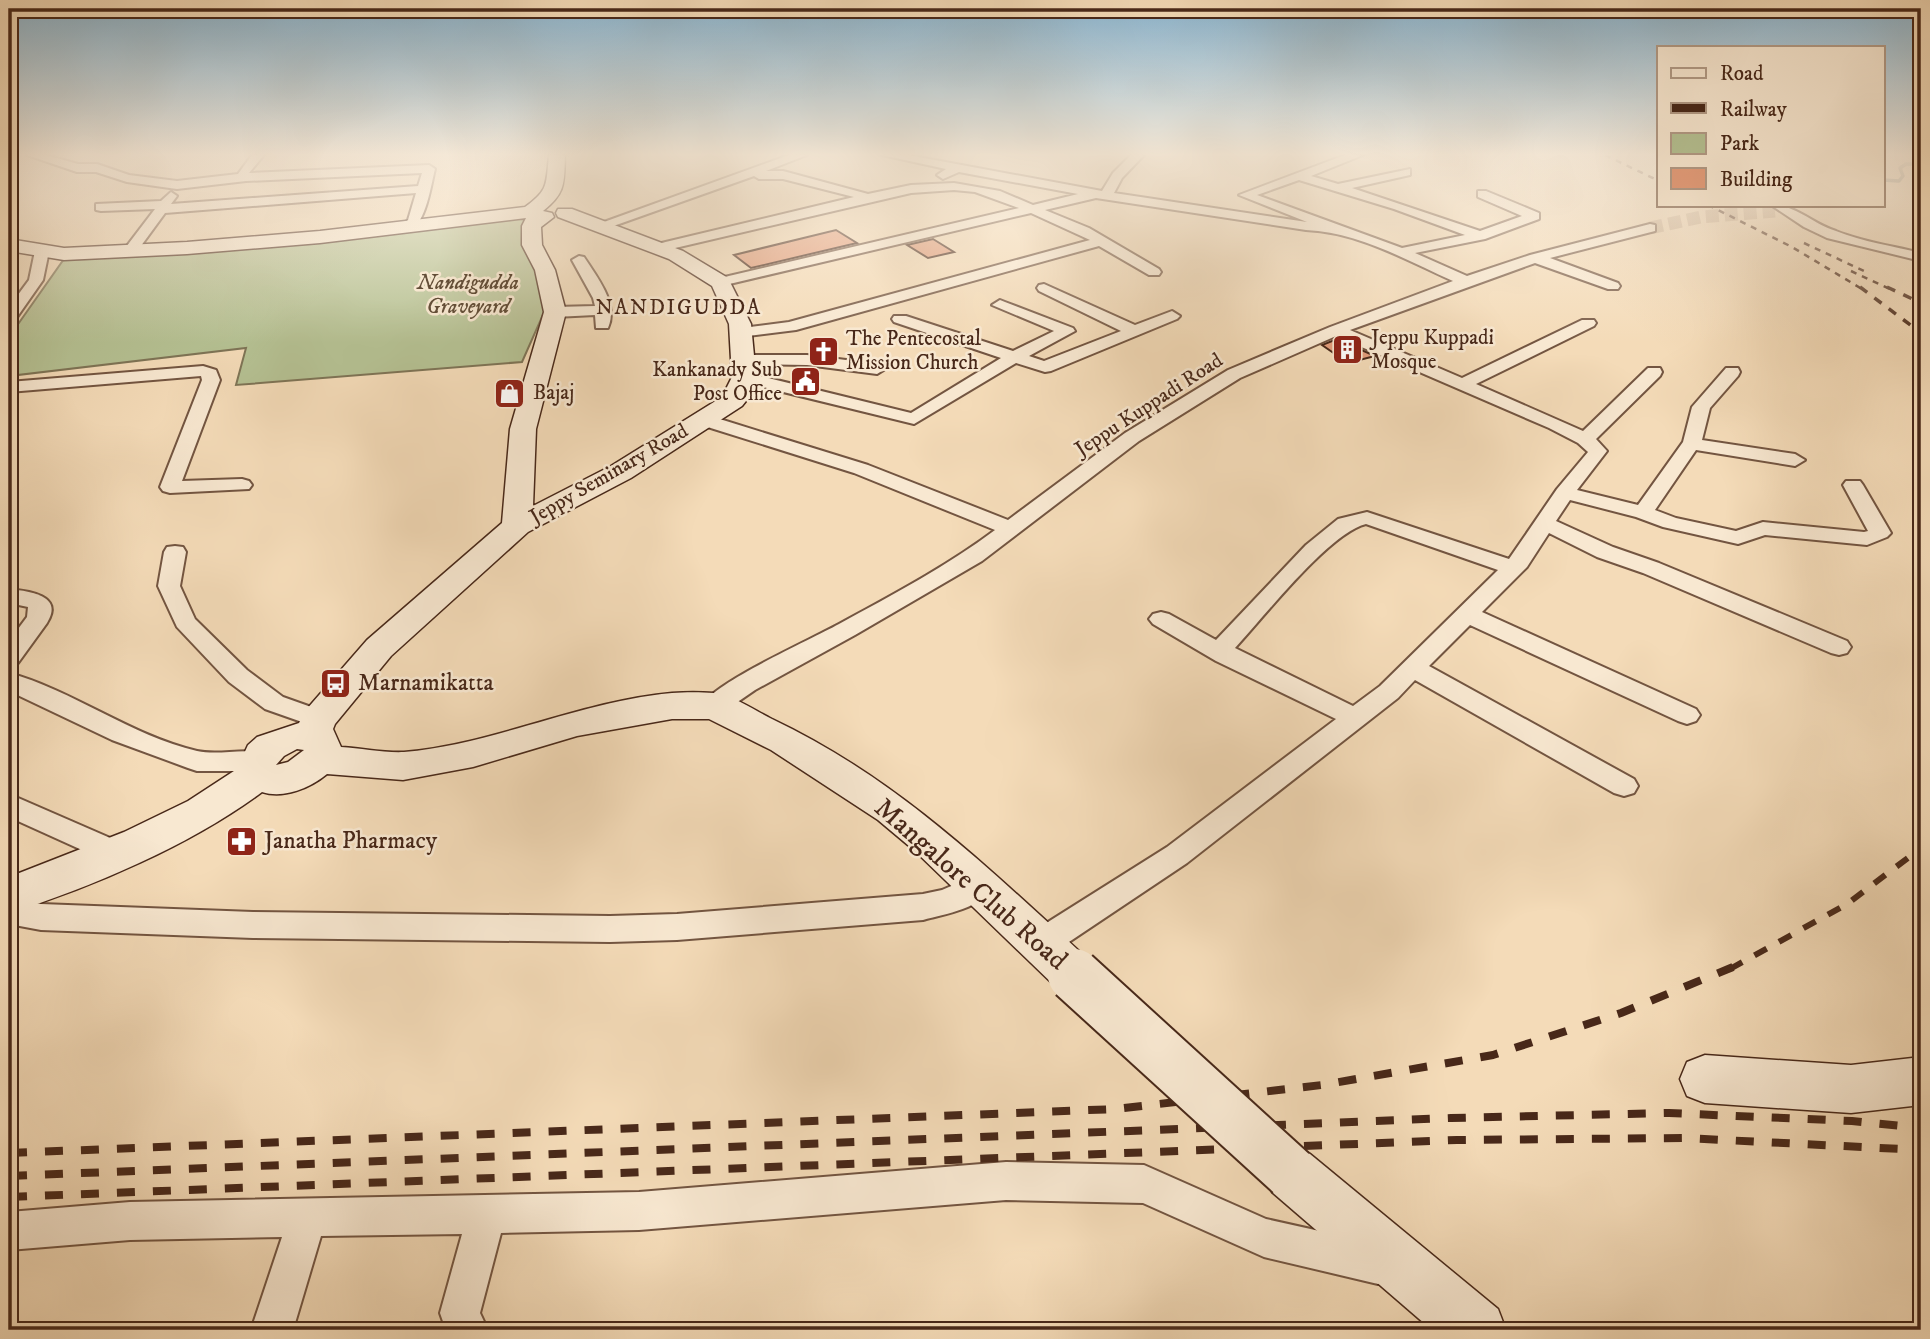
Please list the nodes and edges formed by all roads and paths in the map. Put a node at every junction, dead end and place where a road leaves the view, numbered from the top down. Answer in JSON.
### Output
{"nodes":[{"id":1,"x":154,"y":217,"type":"edge"},
{"id":2,"x":415,"y":217,"type":"edge"},
{"id":3,"x":483,"y":217,"type":"edge"},
{"id":4,"x":534,"y":217,"type":"edge"},
{"id":5,"x":582,"y":217,"type":"edge"},
{"id":6,"x":625,"y":217,"type":"edge"},
{"id":7,"x":787,"y":217,"type":"edge"},
{"id":8,"x":995,"y":217,"type":"edge"},
{"id":9,"x":1051,"y":217,"type":"edge"},
{"id":10,"x":1251,"y":217,"type":"edge"},
{"id":11,"x":1307,"y":217,"type":"edge"},
{"id":12,"x":1427,"y":217,"type":"edge"},
{"id":13,"x":1530,"y":217,"type":"edge"},
{"id":14,"x":1796,"y":217,"type":"edge"},
{"id":15,"x":410,"y":225,"type":"junction"},
{"id":16,"x":600,"y":226,"type":"junction"},
{"id":17,"x":1330,"y":226,"type":"junction"},
{"id":18,"x":1650,"y":228,"type":"tunnel mouth"},
{"id":19,"x":1480,"y":236,"type":"junction"},
{"id":20,"x":1101,"y":241,"type":"junction"},
{"id":21,"x":9,"y":245,"type":"edge"},
{"id":22,"x":658,"y":248,"type":"junction"},
{"id":23,"x":42,"y":251,"type":"junction"},
{"id":24,"x":130,"y":251,"type":"junction"},
{"id":25,"x":1402,"y":252,"type":"junction"},
{"id":26,"x":1921,"y":257,"type":"edge"},
{"id":27,"x":1535,"y":258,"type":"junction"},
{"id":28,"x":579,"y":260,"type":"dead end"},
{"id":29,"x":1154,"y":272,"type":"dead end"},
{"id":30,"x":1466,"y":281,"type":"junction"},
{"id":31,"x":721,"y":282,"type":"junction"},
{"id":32,"x":1613,"y":286,"type":"dead end"},
{"id":33,"x":1044,"y":288,"type":"dead end"},
{"id":34,"x":1000,"y":305,"type":"dead end"},
{"id":35,"x":555,"y":312,"type":"junction"},
{"id":36,"x":10,"y":315,"type":"edge"},
{"id":37,"x":1172,"y":316,"type":"dead end"},
{"id":38,"x":900,"y":319,"type":"dead end"},
{"id":39,"x":1588,"y":323,"type":"dead end"},
{"id":40,"x":1336,"y":330,"type":"junction"},
{"id":41,"x":1135,"y":331,"type":"junction"},
{"id":42,"x":740,"y":332,"type":"junction"},
{"id":43,"x":1014,"y":357,"type":"junction"},
{"id":44,"x":744,"y":368,"type":"junction"},
{"id":45,"x":877,"y":369,"type":"dead end"},
{"id":46,"x":1654,"y":372,"type":"dead end"},
{"id":47,"x":1732,"y":372,"type":"dead end"},
{"id":48,"x":1460,"y":385,"type":"junction"},
{"id":49,"x":9,"y":387,"type":"edge"},
{"id":50,"x":704,"y":420,"type":"junction"},
{"id":51,"x":1585,"y":439,"type":"junction"},
{"id":52,"x":1692,"y":444,"type":"junction"},
{"id":53,"x":1795,"y":460,"type":"dead end"},
{"id":54,"x":242,"y":485,"type":"dead end"},
{"id":55,"x":1853,"y":485,"type":"dead end"},
{"id":56,"x":1564,"y":493,"type":"junction"},
{"id":57,"x":1643,"y":513,"type":"junction"},
{"id":58,"x":1544,"y":523,"type":"junction"},
{"id":59,"x":516,"y":526,"type":"junction"},
{"id":60,"x":1011,"y":529,"type":"junction"},
{"id":61,"x":175,"y":552,"type":"dead end"},
{"id":62,"x":1513,"y":568,"type":"junction"},
{"id":63,"x":9,"y":596,"type":"edge"},
{"id":64,"x":1466,"y":614,"type":"junction"},
{"id":65,"x":1161,"y":619,"type":"dead end"},
{"id":66,"x":1839,"y":647,"type":"dead end"},
{"id":67,"x":1225,"y":655,"type":"junction"},
{"id":68,"x":9,"y":657,"type":"edge"},
{"id":69,"x":1413,"y":668,"type":"junction"},
{"id":70,"x":9,"y":681,"type":"edge"},
{"id":71,"x":714,"y":706,"type":"junction"},
{"id":72,"x":1687,"y":715,"type":"dead end"},
{"id":73,"x":1355,"y":718,"type":"junction"},
{"id":74,"x":317,"y":738,"type":"junction"},
{"id":75,"x":258,"y":768,"type":"junction"},
{"id":76,"x":1624,"y":786,"type":"dead end"},
{"id":77,"x":9,"y":806,"type":"edge"},
{"id":78,"x":114,"y":852,"type":"junction"},
{"id":79,"x":979,"y":886,"type":"junction"},
{"id":80,"x":19,"y":887,"type":"edge"},
{"id":81,"x":9,"y":911,"type":"edge"},
{"id":82,"x":1057,"y":960,"type":"junction"},
{"id":83,"x":1704,"y":1079,"type":"dead end"},
{"id":84,"x":1921,"y":1081,"type":"edge"},
{"id":85,"x":487,"y":1214,"type":"junction"},
{"id":86,"x":307,"y":1217,"type":"junction"},
{"id":87,"x":9,"y":1231,"type":"edge"},
{"id":88,"x":1406,"y":1270,"type":"junction"},
{"id":89,"x":272,"y":1330,"type":"edge"},
{"id":90,"x":467,"y":1330,"type":"edge"},
{"id":91,"x":1477,"y":1330,"type":"edge"}],
"edges":[{"from":1,"to":24,"type":"street"},
{"from":2,"to":15,"type":"street"},
{"from":3,"to":15,"type":"main road"},
{"from":4,"to":35,"type":"main road"},
{"from":5,"to":16,"type":"main road"},
{"from":6,"to":16,"type":"street"},
{"from":7,"to":22,"type":"street"},
{"from":8,"to":31,"type":"street"},
{"from":9,"to":20,"type":"street"},
{"from":10,"to":17,"type":"street"},
{"from":11,"to":17,"type":"street"},
{"from":12,"to":19,"type":"street"},
{"from":13,"to":19,"type":"street"},
{"from":14,"to":26,"type":"street"},
{"from":15,"to":24,"type":"main road"},
{"from":16,"to":22,"type":"main road"},
{"from":17,"to":25,"type":"street"},
{"from":18,"to":27,"type":"street","name":"Jeppu Kuppadi Road"},
{"from":19,"to":25,"type":"street"},
{"from":20,"to":29,"type":"street"},
{"from":20,"to":42,"type":"street"},
{"from":21,"to":23,"type":"main road"},
{"from":22,"to":31,"type":"main road"},
{"from":23,"to":24,"type":"main road"},
{"from":23,"to":36,"type":"street"},
{"from":25,"to":30,"type":"street"},
{"from":27,"to":30,"type":"street","name":"Jeppu Kuppadi Road"},
{"from":27,"to":32,"type":"street"},
{"from":28,"to":35,"type":"street"},
{"from":30,"to":40,"type":"street","name":"Jeppu Kuppadi Road"},
{"from":31,"to":42,"type":"main road"},
{"from":33,"to":41,"type":"street"},
{"from":34,"to":43,"type":"street"},
{"from":35,"to":59,"type":"main road"},
{"from":37,"to":41,"type":"street"},
{"from":38,"to":43,"type":"street"},
{"from":39,"to":48,"type":"street"},
{"from":40,"to":48,"type":"street"},
{"from":40,"to":60,"type":"street","name":"Jeppu Kuppadi Road"},
{"from":41,"to":43,"type":"street"},
{"from":42,"to":44,"type":"main road"},
{"from":43,"to":44,"type":"street"},
{"from":44,"to":45,"type":"street"},
{"from":44,"to":50,"type":"main road","name":"Jeppy Seminary Road"},
{"from":46,"to":51,"type":"street"},
{"from":47,"to":52,"type":"street"},
{"from":48,"to":51,"type":"street"},
{"from":49,"to":54,"type":"street"},
{"from":50,"to":59,"type":"main road","name":"Jeppy Seminary Road"},
{"from":50,"to":60,"type":"street"},
{"from":51,"to":56,"type":"street"},
{"from":52,"to":53,"type":"street"},
{"from":52,"to":57,"type":"street"},
{"from":55,"to":57,"type":"street"},
{"from":56,"to":57,"type":"street"},
{"from":56,"to":58,"type":"street"},
{"from":58,"to":62,"type":"street"},
{"from":58,"to":66,"type":"street"},
{"from":59,"to":74,"type":"main road","name":"Jeppy Seminary Road"},
{"from":60,"to":71,"type":"street","name":"Jeppu Kuppadi Road"},
{"from":61,"to":74,"type":"street"},
{"from":62,"to":64,"type":"street"},
{"from":62,"to":67,"type":"street"},
{"from":63,"to":68,"type":"street"},
{"from":64,"to":69,"type":"street"},
{"from":64,"to":72,"type":"street"},
{"from":65,"to":67,"type":"street"},
{"from":67,"to":73,"type":"street"},
{"from":69,"to":73,"type":"street"},
{"from":69,"to":76,"type":"street"},
{"from":70,"to":75,"type":"street"},
{"from":71,"to":74,"type":"main road","name":"Mangalore Club Road"},
{"from":71,"to":79,"type":"main road","name":"Mangalore Club Road"},
{"from":73,"to":82,"type":"street"},
{"from":74,"to":75,"type":"main road","name":"Jeppy Seminary Road"},
{"from":75,"to":78,"type":"main road"},
{"from":77,"to":78,"type":"street"},
{"from":78,"to":80,"type":"main road"},
{"from":79,"to":81,"type":"street"},
{"from":79,"to":82,"type":"main road","name":"Mangalore Club Road"},
{"from":82,"to":88,"type":"main road","name":"Mangalore Club Road","bridge":true},
{"from":83,"to":84,"type":"main road"},
{"from":85,"to":86,"type":"street"},
{"from":85,"to":88,"type":"street"},
{"from":85,"to":90,"type":"street"},
{"from":86,"to":87,"type":"street"},
{"from":86,"to":89,"type":"street"},
{"from":88,"to":91,"type":"main road","name":"Mangalore Club Road"}]}
